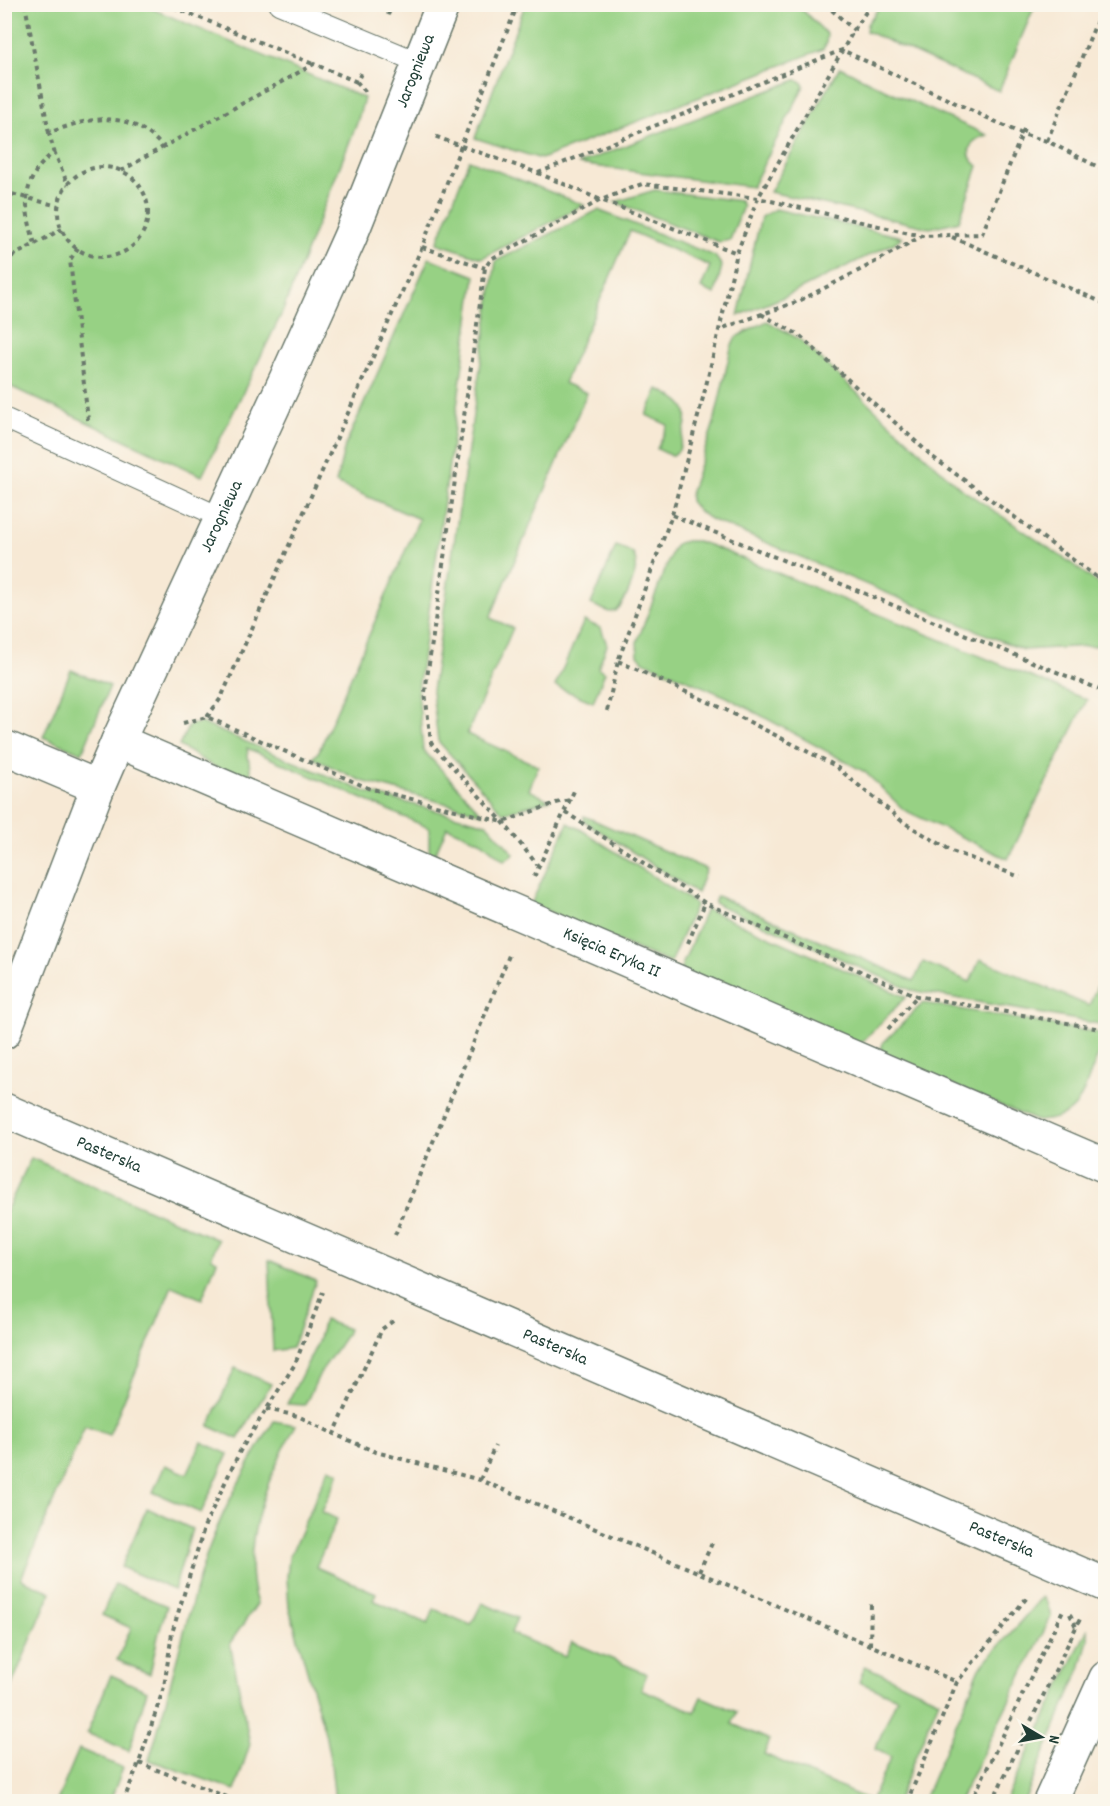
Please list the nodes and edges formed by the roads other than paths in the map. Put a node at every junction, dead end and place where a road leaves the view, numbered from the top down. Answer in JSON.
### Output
{"nodes":[{"id":1,"x":279,"y":4,"type":"edge"},
{"id":2,"x":443,"y":4,"type":"edge"},
{"id":3,"x":420,"y":63,"type":"junction"},
{"id":4,"x":4,"y":418,"type":"edge"},
{"id":5,"x":220,"y":517,"type":"junction"},
{"id":6,"x":128,"y":745,"type":"junction"},
{"id":7,"x":4,"y":747,"type":"edge"},
{"id":8,"x":98,"y":787,"type":"junction"},
{"id":9,"x":4,"y":1032,"type":"edge"},
{"id":10,"x":4,"y":1110,"type":"edge"},
{"id":11,"x":1106,"y":1166,"type":"edge"},
{"id":12,"x":1106,"y":1585,"type":"edge"},
{"id":13,"x":1106,"y":1678,"type":"edge"},
{"id":14,"x":1050,"y":1802,"type":"edge"}],
"edges":[{"from":1,"to":3,"type":"lane"},
{"from":2,"to":3,"type":"street","name":"Jarogniewa"},
{"from":3,"to":5,"type":"street","name":"Jarogniewa"},
{"from":4,"to":5,"type":"lane"},
{"from":5,"to":6,"type":"street","name":"Jarogniewa"},
{"from":6,"to":8,"type":"street","name":"Jarogniewa"},
{"from":6,"to":11,"type":"street","name":"Księcia Eryka II"},
{"from":7,"to":8,"type":"street"},
{"from":8,"to":9,"type":"street","name":"Jarogniewa"},
{"from":10,"to":12,"type":"street","name":"Pasterska"},
{"from":13,"to":14,"type":"street"}]}
